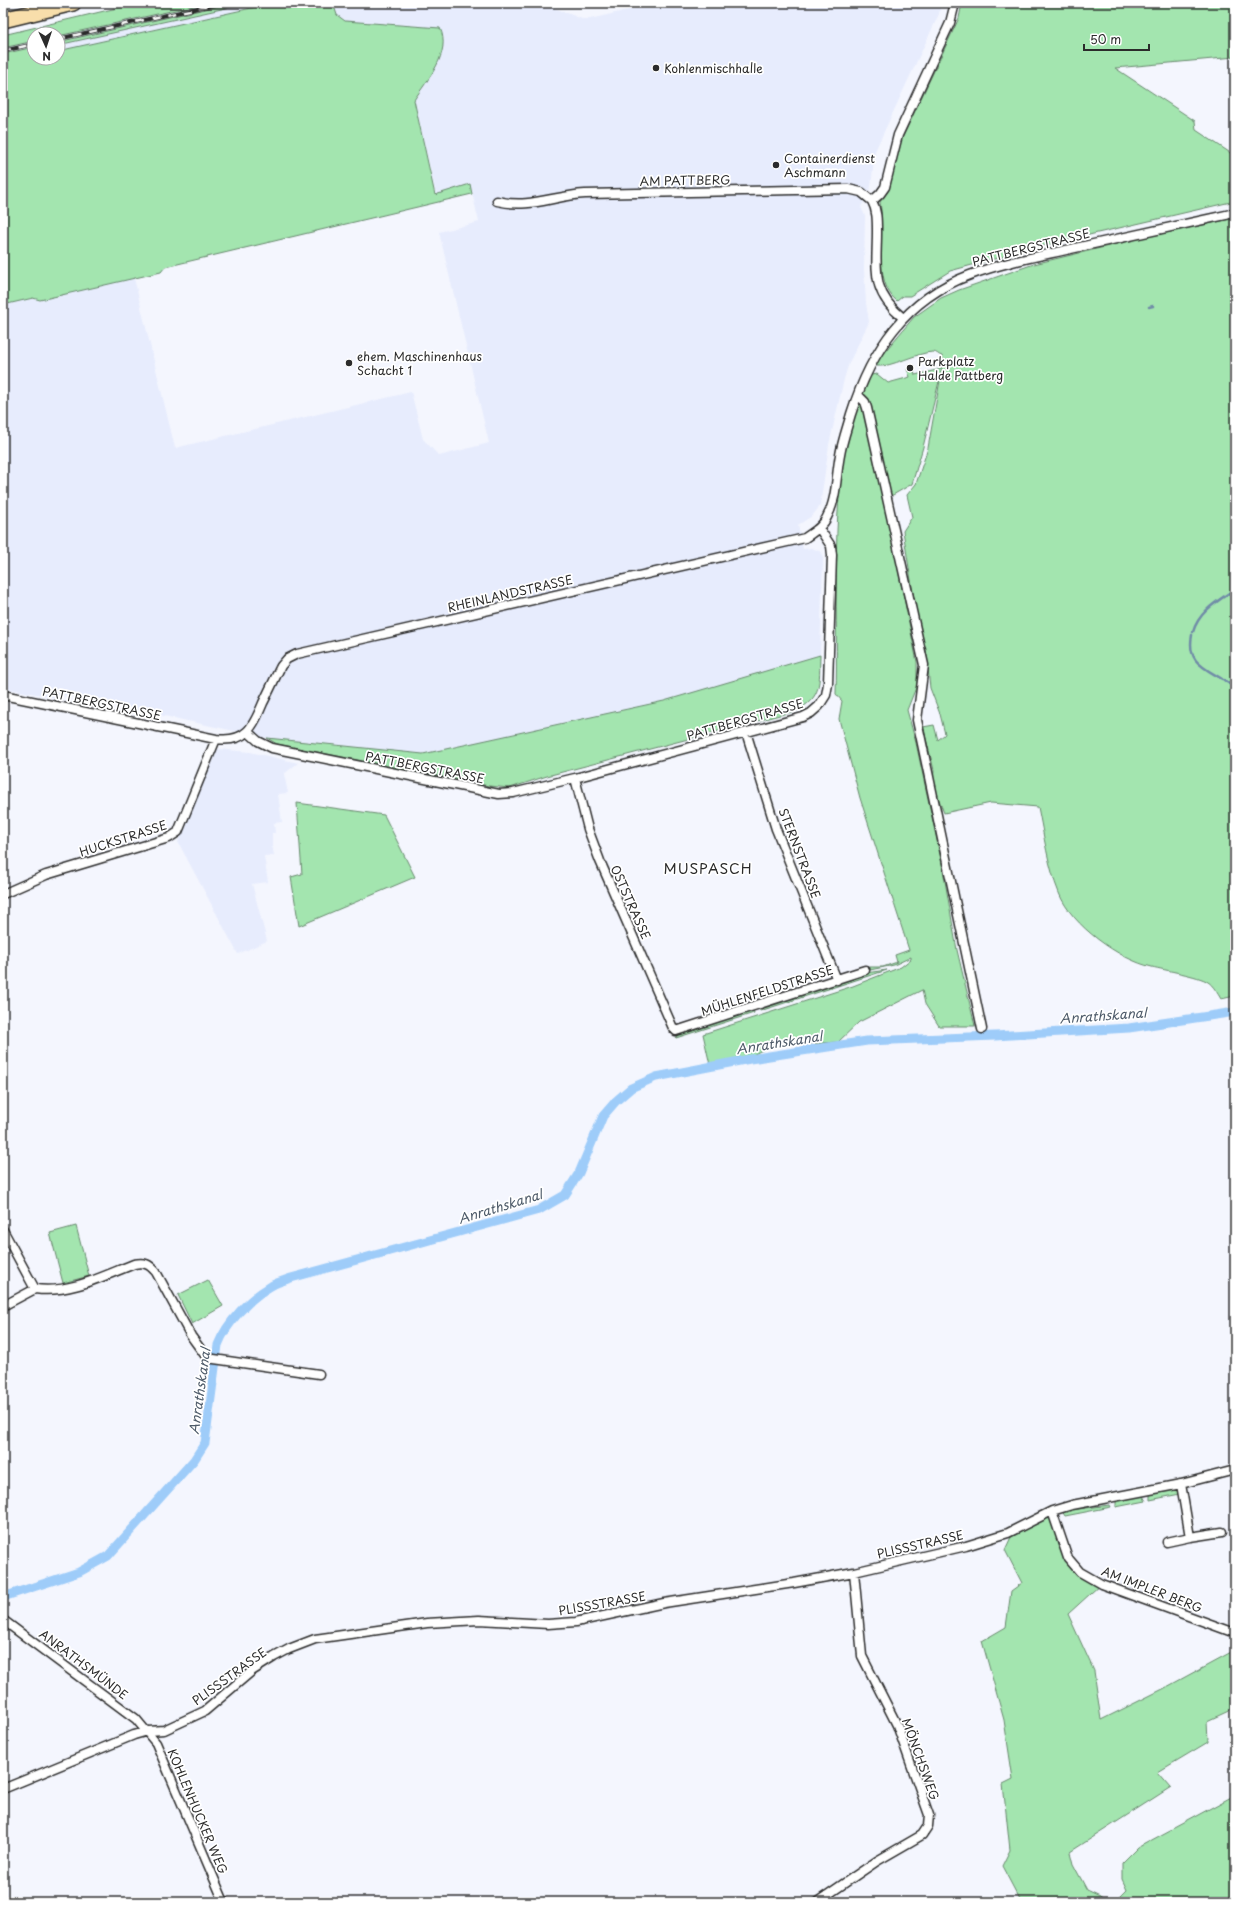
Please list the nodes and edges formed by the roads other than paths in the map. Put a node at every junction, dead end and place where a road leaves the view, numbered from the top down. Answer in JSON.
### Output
{"nodes":[{"id":1,"x":73,"y":3,"type":"edge"},
{"id":2,"x":955,"y":3,"type":"edge"},
{"id":3,"x":3,"y":20,"type":"edge"},
{"id":4,"x":497,"y":201,"type":"dead end"},
{"id":5,"x":872,"y":201,"type":"junction"},
{"id":6,"x":1235,"y":212,"type":"edge"},
{"id":7,"x":903,"y":318,"type":"junction"},
{"id":8,"x":858,"y":395,"type":"junction"},
{"id":9,"x":819,"y":528,"type":"junction"},
{"id":10,"x":3,"y":695,"type":"edge"},
{"id":11,"x":248,"y":732,"type":"junction"},
{"id":12,"x":746,"y":732,"type":"junction"},
{"id":13,"x":216,"y":739,"type":"junction"},
{"id":14,"x":575,"y":778,"type":"junction"},
{"id":15,"x":3,"y":894,"type":"edge"},
{"id":16,"x":865,"y":970,"type":"dead end"},
{"id":17,"x":837,"y":980,"type":"junction"},
{"id":18,"x":982,"y":1030,"type":"dead end"},
{"id":19,"x":676,"y":1031,"type":"joint"},
{"id":20,"x":3,"y":1230,"type":"edge"},
{"id":21,"x":35,"y":1289,"type":"junction"},
{"id":22,"x":3,"y":1306,"type":"edge"},
{"id":23,"x":320,"y":1374,"type":"dead end"},
{"id":24,"x":1235,"y":1470,"type":"edge"},
{"id":25,"x":1182,"y":1484,"type":"junction"},
{"id":26,"x":1052,"y":1511,"type":"junction"},
{"id":27,"x":1222,"y":1532,"type":"dead end"},
{"id":28,"x":1190,"y":1537,"type":"junction"},
{"id":29,"x":1167,"y":1542,"type":"dead end"},
{"id":30,"x":854,"y":1572,"type":"junction"},
{"id":31,"x":3,"y":1620,"type":"edge"},
{"id":32,"x":1235,"y":1633,"type":"edge"},
{"id":33,"x":148,"y":1731,"type":"junction"},
{"id":34,"x":3,"y":1789,"type":"edge"},
{"id":35,"x":224,"y":1902,"type":"edge"},
{"id":36,"x":817,"y":1902,"type":"edge"}],
"edges":[{"from":1,"to":3,"type":"highway"},
{"from":2,"to":5,"type":"street"},
{"from":4,"to":5,"type":"street","name":"AM PATTBERG"},
{"from":5,"to":7,"type":"street"},
{"from":6,"to":7,"type":"street","name":"PATTBERGSTRASSE"},
{"from":7,"to":8,"type":"street","name":"PATTBERGSTRASSE"},
{"from":8,"to":9,"type":"street","name":"PATTBERGSTRASSE"},
{"from":8,"to":18,"type":"street"},
{"from":9,"to":11,"type":"street","name":"RHEINLANDSTRASSE"},
{"from":9,"to":12,"type":"street","name":"PATTBERGSTRASSE"},
{"from":10,"to":13,"type":"street","name":"PATTBERGSTRASSE"},
{"from":11,"to":13,"type":"street","name":"PATTBERGSTRASSE"},
{"from":11,"to":14,"type":"street","name":"PATTBERGSTRASSE"},
{"from":12,"to":14,"type":"street","name":"PATTBERGSTRASSE"},
{"from":12,"to":17,"type":"street","name":"STERNSTRASSE"},
{"from":13,"to":15,"type":"street","name":"HUCKSTRASSE"},
{"from":14,"to":19,"type":"street","name":"OSTSTRASSE"},
{"from":16,"to":17,"type":"street","name":"MÜHLENFELDSTRASSE"},
{"from":17,"to":19,"type":"street","name":"MÜHLENFELDSTRASSE"},
{"from":20,"to":21,"type":"street"},
{"from":21,"to":22,"type":"street"},
{"from":21,"to":23,"type":"street"},
{"from":24,"to":25,"type":"street","name":"PLISSSTRASSE"},
{"from":25,"to":26,"type":"street","name":"PLISSSTRASSE"},
{"from":25,"to":28,"type":"street"},
{"from":26,"to":30,"type":"street","name":"PLISSSTRASSE"},
{"from":26,"to":32,"type":"street","name":"AM IMPLER BERG"},
{"from":27,"to":28,"type":"street"},
{"from":28,"to":29,"type":"street"},
{"from":30,"to":33,"type":"street","name":"PLISSSTRASSE"},
{"from":30,"to":36,"type":"street","name":"MÖNCHSWEG"},
{"from":31,"to":33,"type":"street","name":"ANRATHSMÜNDE"},
{"from":33,"to":34,"type":"street","name":"PLISSSTRASSE"},
{"from":33,"to":35,"type":"street","name":"KOHLENHUCKER WEG"}]}
